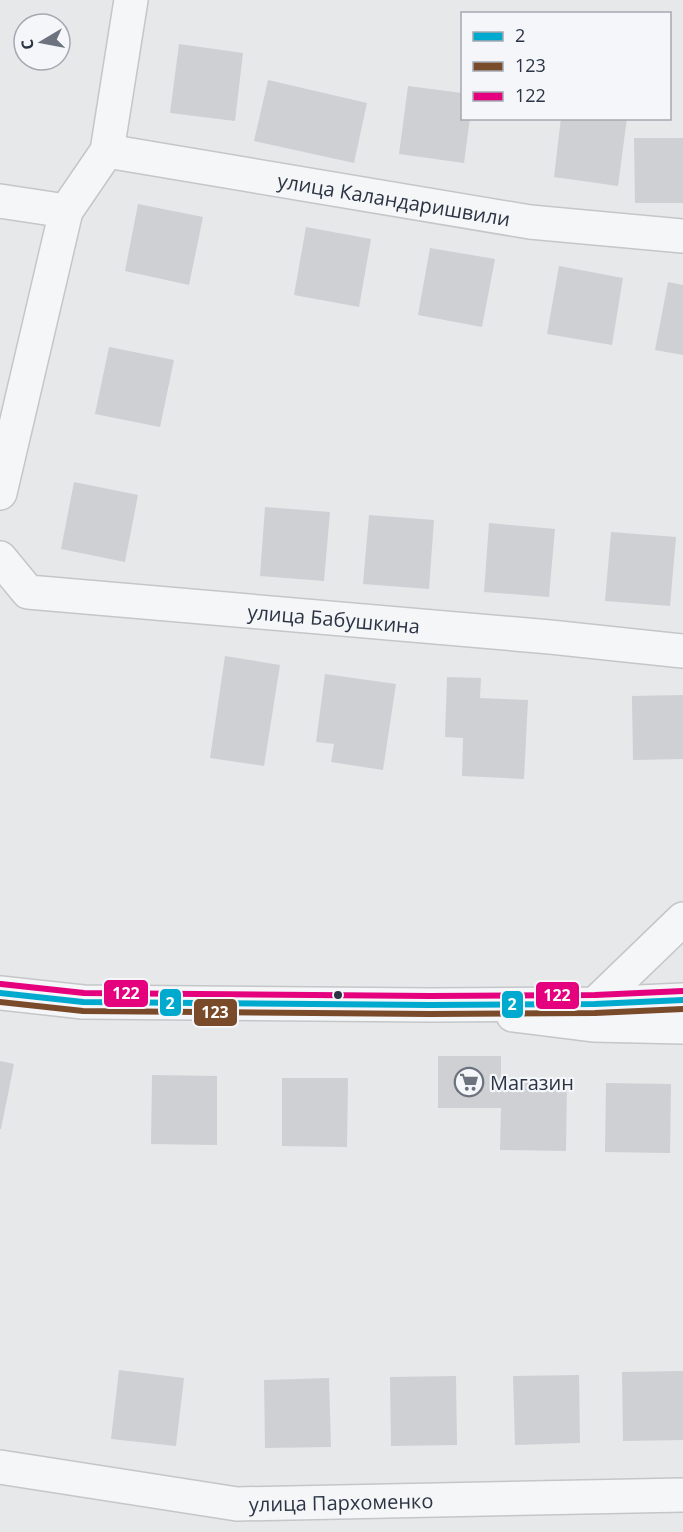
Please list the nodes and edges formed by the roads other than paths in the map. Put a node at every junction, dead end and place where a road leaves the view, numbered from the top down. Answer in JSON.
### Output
{"nodes":[{"id":1,"x":131,"y":0,"type":"edge"},
{"id":2,"x":107,"y":151,"type":"junction"},
{"id":3,"x":0,"y":201,"type":"edge"},
{"id":4,"x":66,"y":211,"type":"junction"},
{"id":5,"x":683,"y":236,"type":"edge"},
{"id":6,"x":0,"y":494,"type":"edge"},
{"id":7,"x":0,"y":551,"type":"edge"},
{"id":8,"x":0,"y":558,"type":"edge"},
{"id":9,"x":683,"y":651,"type":"edge"},
{"id":10,"x":683,"y":919,"type":"edge"},
{"id":11,"x":0,"y":993,"type":"edge"},
{"id":12,"x":683,"y":1000,"type":"edge"},
{"id":13,"x":595,"y":1004,"type":"junction"},
{"id":14,"x":430,"y":1005,"type":"junction"},
{"id":15,"x":683,"y":1027,"type":"edge"},
{"id":16,"x":0,"y":1467,"type":"edge"},
{"id":17,"x":683,"y":1495,"type":"edge"},
{"id":18,"x":234,"y":1518,"type":"edge"}],
"edges":[{"from":1,"to":2,"type":"street"},
{"from":2,"to":4,"type":"street"},
{"from":2,"to":5,"type":"street","name":"улица Каландаришвили"},
{"from":3,"to":4,"type":"street"},
{"from":4,"to":6,"type":"street"},
{"from":7,"to":8,"type":"street"},
{"from":8,"to":9,"type":"street","name":"улица Бабушкина"},
{"from":10,"to":13,"type":"street"},
{"from":11,"to":14,"type":"street"},
{"from":12,"to":13,"type":"street"},
{"from":13,"to":14,"type":"street"},
{"from":14,"to":15,"type":"street"},
{"from":16,"to":18,"type":"street","name":"улица Пархоменко"},
{"from":17,"to":18,"type":"street","name":"улица Пархоменко"}]}
